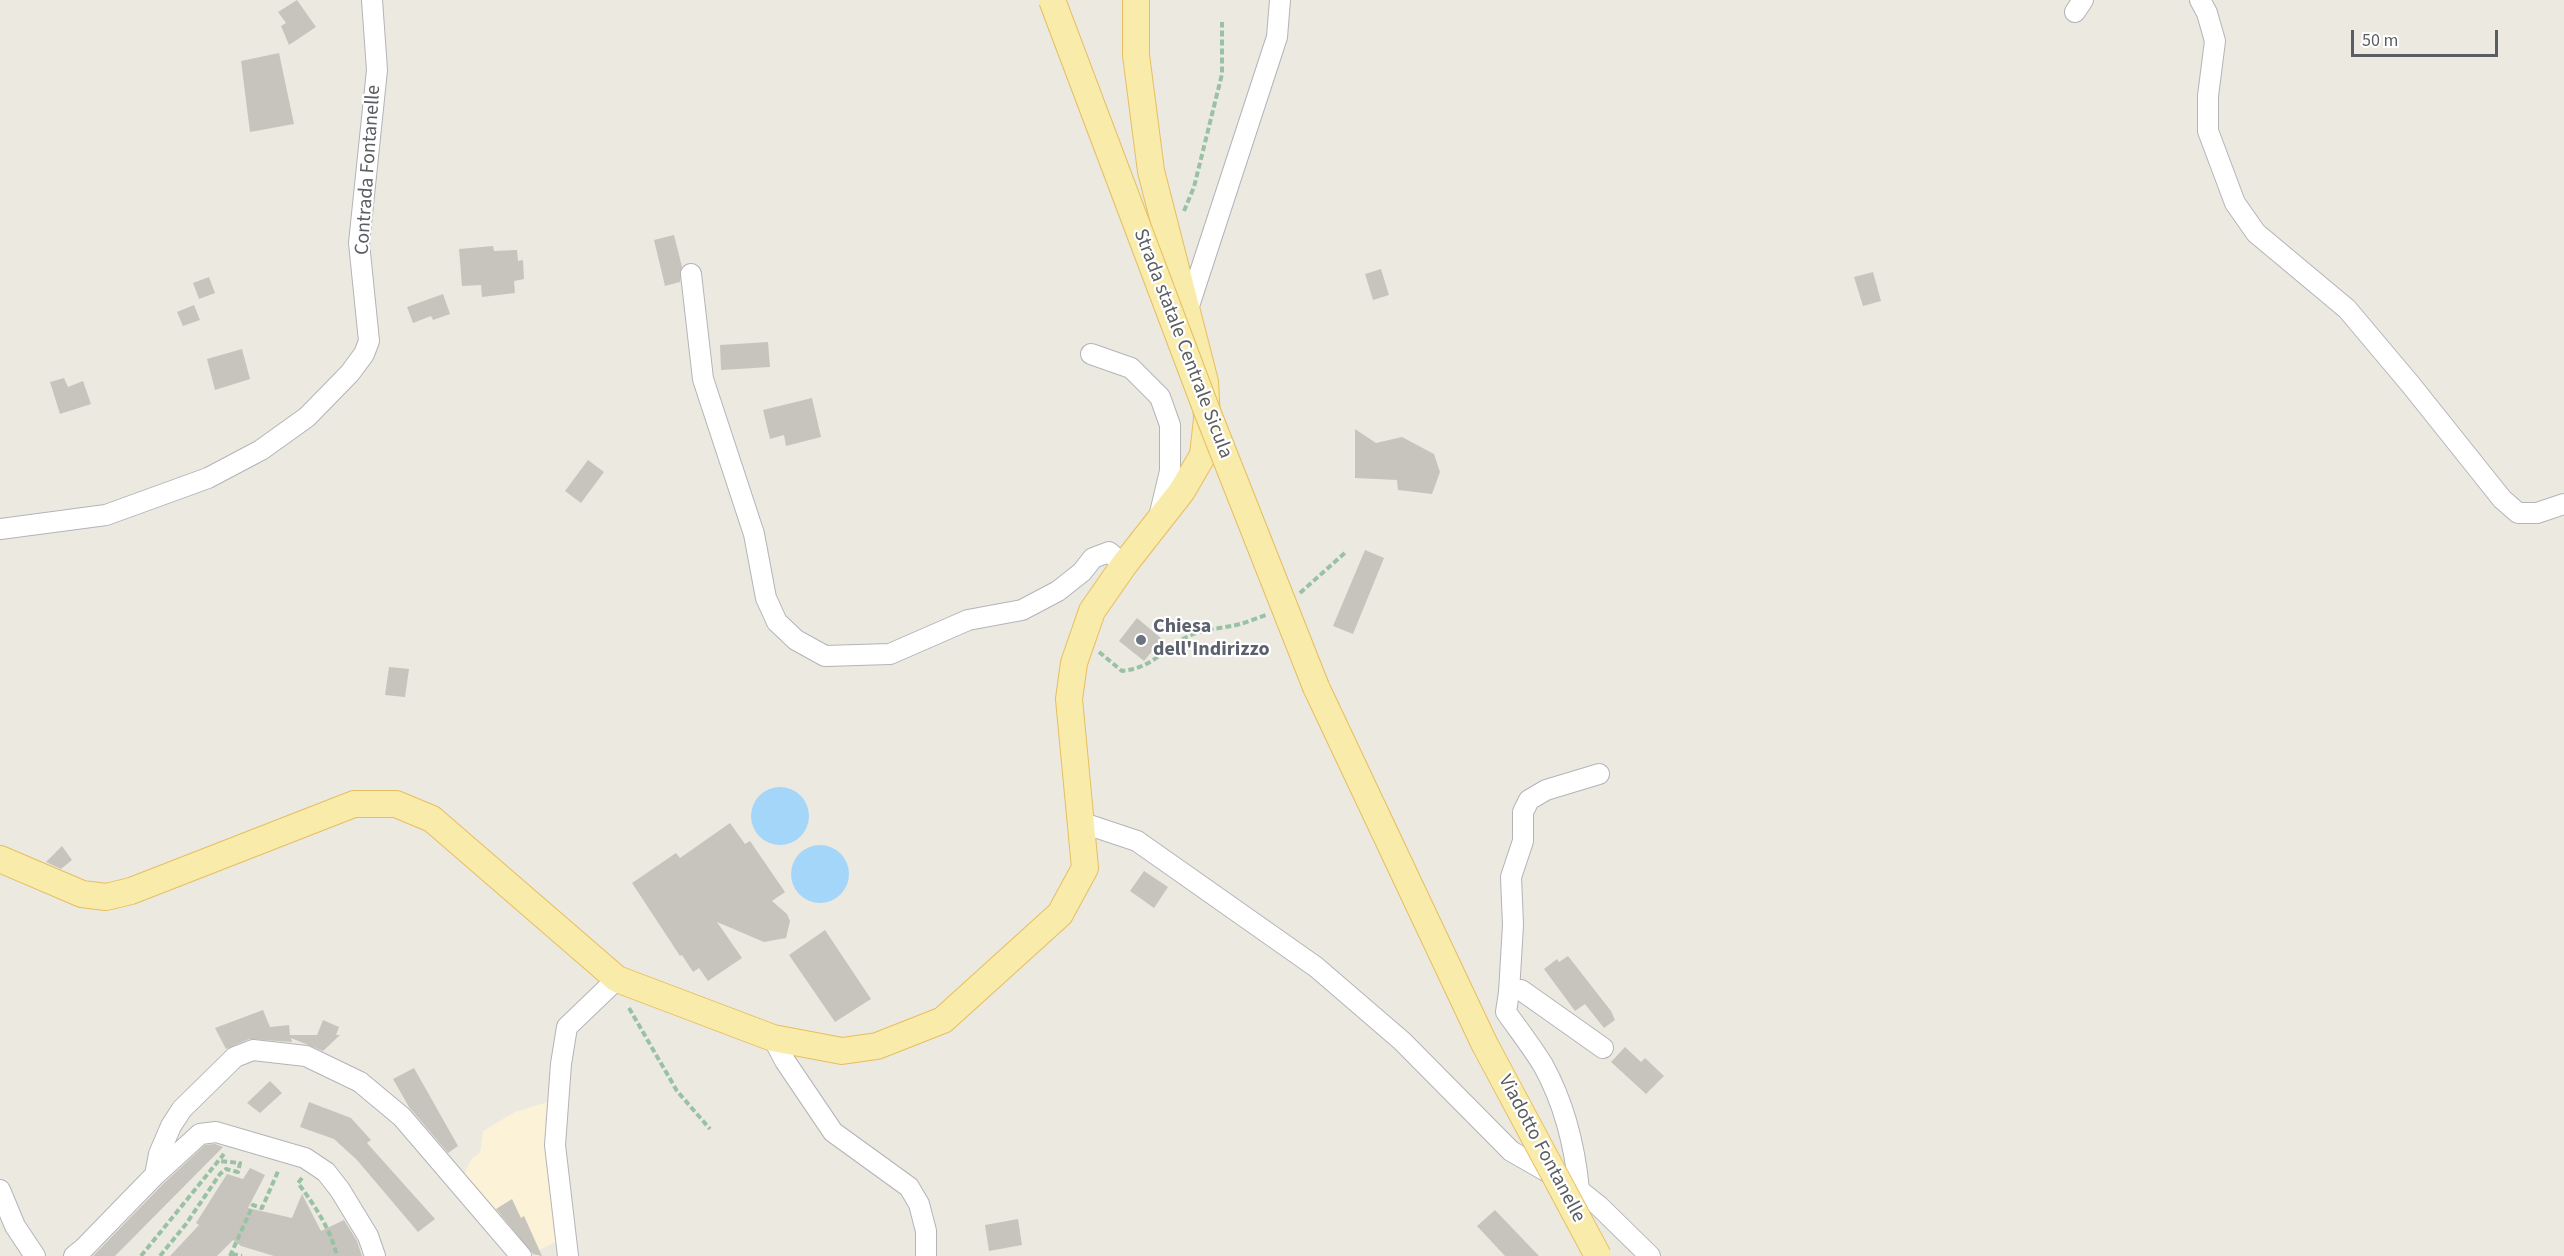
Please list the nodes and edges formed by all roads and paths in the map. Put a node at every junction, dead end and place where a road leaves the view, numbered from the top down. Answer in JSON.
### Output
{"nodes":[{"id":1,"x":372,"y":0,"type":"edge"},
{"id":2,"x":1052,"y":0,"type":"edge"},
{"id":3,"x":1136,"y":0,"type":"edge"},
{"id":4,"x":1280,"y":0,"type":"edge"},
{"id":5,"x":2200,"y":0,"type":"edge"},
{"id":6,"x":1222,"y":22,"type":"dead end"},
{"id":7,"x":1170,"y":245,"type":"junction"},
{"id":8,"x":691,"y":274,"type":"dead end"},
{"id":9,"x":1187,"y":312,"type":"junction"},
{"id":10,"x":1091,"y":354,"type":"dead end"},
{"id":11,"x":2564,"y":504,"type":"edge"},
{"id":12,"x":1158,"y":522,"type":"junction"},
{"id":13,"x":0,"y":529,"type":"edge"},
{"id":14,"x":1347,"y":552,"type":"dead end"},
{"id":15,"x":1124,"y":565,"type":"junction"},
{"id":16,"x":1292,"y":598,"type":"dead end"},
{"id":17,"x":1275,"y":609,"type":"dead end"},
{"id":18,"x":1083,"y":638,"type":"junction"},
{"id":19,"x":1599,"y":774,"type":"dead end"},
{"id":20,"x":1080,"y":822,"type":"junction"},
{"id":21,"x":0,"y":859,"type":"edge"},
{"id":22,"x":624,"y":981,"type":"junction"},
{"id":23,"x":1509,"y":992,"type":"junction"},
{"id":24,"x":773,"y":1038,"type":"junction"},
{"id":25,"x":1484,"y":1042,"type":"joint"},
{"id":26,"x":1604,"y":1048,"type":"dead end"},
{"id":27,"x":710,"y":1129,"type":"dead end"},
{"id":28,"x":283,"y":1169,"type":"dead end"},
{"id":29,"x":155,"y":1175,"type":"junction"},
{"id":30,"x":298,"y":1183,"type":"dead end"},
{"id":31,"x":0,"y":1190,"type":"edge"},
{"id":32,"x":1579,"y":1190,"type":"junction"},
{"id":33,"x":231,"y":1255,"type":"edge"},
{"id":34,"x":35,"y":1256,"type":"edge"},
{"id":35,"x":74,"y":1256,"type":"edge"},
{"id":36,"x":141,"y":1256,"type":"edge"},
{"id":37,"x":160,"y":1256,"type":"edge"},
{"id":38,"x":242,"y":1256,"type":"edge"},
{"id":39,"x":337,"y":1256,"type":"edge"},
{"id":40,"x":375,"y":1256,"type":"edge"},
{"id":41,"x":521,"y":1256,"type":"edge"},
{"id":42,"x":568,"y":1256,"type":"edge"},
{"id":43,"x":926,"y":1256,"type":"edge"},
{"id":44,"x":1598,"y":1256,"type":"edge"},
{"id":45,"x":1650,"y":1256,"type":"edge"}],
"edges":[{"from":1,"to":13,"type":"street","name":"Contrada Fontanelle"},
{"from":2,"to":25,"type":"main road","name":"Strada statale Centrale Sicula","bridge":true},
{"from":3,"to":7,"type":"main road"},
{"from":4,"to":9,"type":"street"},
{"from":5,"to":11,"type":"street"},
{"from":6,"to":7,"type":"path"},
{"from":7,"to":9,"type":"main road"},
{"from":8,"to":15,"type":"street"},
{"from":9,"to":12,"type":"main road"},
{"from":10,"to":12,"type":"street"},
{"from":12,"to":15,"type":"main road"},
{"from":14,"to":16,"type":"path"},
{"from":15,"to":18,"type":"main road"},
{"from":17,"to":18,"type":"path"},
{"from":18,"to":20,"type":"main road"},
{"from":19,"to":23,"type":"street"},
{"from":20,"to":24,"type":"main road"},
{"from":20,"to":32,"type":"street"},
{"from":21,"to":22,"type":"main road"},
{"from":22,"to":24,"type":"main road"},
{"from":22,"to":27,"type":"path"},
{"from":22,"to":42,"type":"street"},
{"from":23,"to":26,"type":"street"},
{"from":23,"to":32,"type":"street"},
{"from":24,"to":43,"type":"street"},
{"from":25,"to":44,"type":"main road","name":"Viadotto Fontanelle","bridge":true},
{"from":28,"to":33,"type":"path"},
{"from":29,"to":35,"type":"street"},
{"from":29,"to":40,"type":"street"},
{"from":29,"to":41,"type":"street"},
{"from":30,"to":39,"type":"path"},
{"from":31,"to":34,"type":"street"},
{"from":32,"to":45,"type":"street"},
{"from":33,"to":38,"type":"path"},
{"from":36,"to":37,"type":"path"}]}
